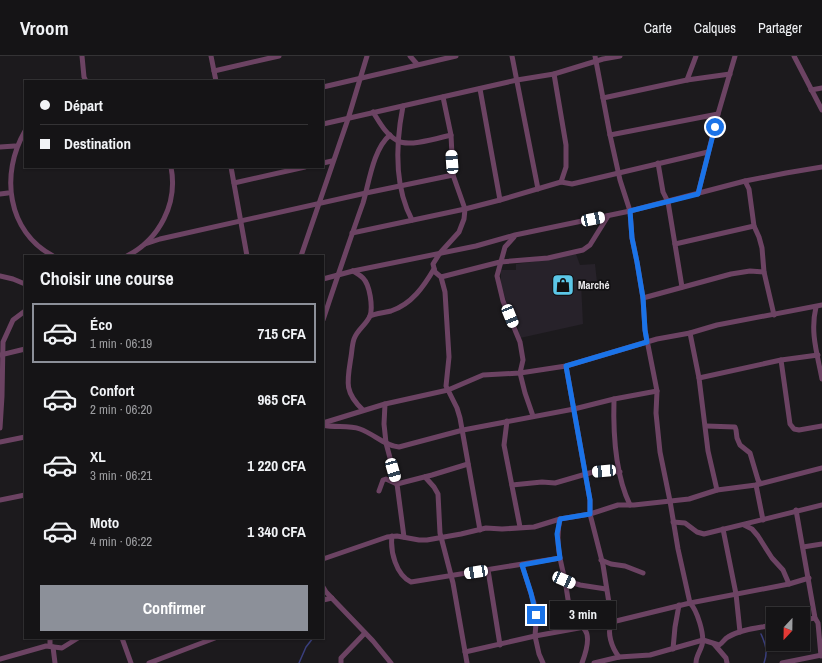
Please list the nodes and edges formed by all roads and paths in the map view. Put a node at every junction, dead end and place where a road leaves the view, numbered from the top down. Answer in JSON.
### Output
{"nodes":[{"id":1,"x":82,"y":56,"type":"edge"},
{"id":2,"x":211,"y":56,"type":"edge"},
{"id":3,"x":279,"y":56,"type":"edge"},
{"id":4,"x":410,"y":56,"type":"edge"},
{"id":5,"x":456,"y":56,"type":"edge"},
{"id":6,"x":512,"y":56,"type":"edge"},
{"id":7,"x":595,"y":56,"type":"edge"},
{"id":8,"x":620,"y":56,"type":"edge"},
{"id":9,"x":696,"y":56,"type":"edge"},
{"id":10,"x":735,"y":56,"type":"edge"},
{"id":11,"x":794,"y":56,"type":"edge"},
{"id":12,"x":366,"y":57,"type":"edge"},
{"id":13,"x":254,"y":59,"type":"edge"},
{"id":14,"x":596,"y":62,"type":"junction"},
{"id":15,"x":417,"y":64,"type":"junction"},
{"id":16,"x":214,"y":71,"type":"junction"},
{"id":17,"x":554,"y":74,"type":"junction"},
{"id":18,"x":730,"y":74,"type":"junction"},
{"id":19,"x":360,"y":78,"type":"junction"},
{"id":20,"x":84,"y":80,"type":"edge"},
{"id":21,"x":216,"y":80,"type":"edge"},
{"id":22,"x":517,"y":80,"type":"junction"},
{"id":23,"x":687,"y":80,"type":"junction"},
{"id":24,"x":324,"y":87,"type":"edge"},
{"id":25,"x":822,"y":88,"type":"edge"},
{"id":26,"x":480,"y":89,"type":"junction"},
{"id":27,"x":811,"y":90,"type":"junction"},
{"id":28,"x":443,"y":97,"type":"junction"},
{"id":29,"x":603,"y":98,"type":"junction"},
{"id":30,"x":403,"y":106,"type":"junction"},
{"id":31,"x":822,"y":110,"type":"edge"},
{"id":32,"x":373,"y":112,"type":"junction"},
{"id":33,"x":718,"y":114,"type":"junction"},
{"id":34,"x":348,"y":119,"type":"junction"},
{"id":35,"x":324,"y":124,"type":"edge"},
{"id":36,"x":24,"y":132,"type":"edge"},
{"id":37,"x":390,"y":135,"type":"junction"},
{"id":38,"x":451,"y":135,"type":"junction"},
{"id":39,"x":610,"y":135,"type":"junction"},
{"id":40,"x":399,"y":142,"type":"junction"},
{"id":41,"x":15,"y":146,"type":"junction"},
{"id":42,"x":0,"y":147,"type":"edge"},
{"id":43,"x":708,"y":152,"type":"junction"},
{"id":44,"x":332,"y":161,"type":"junction"},
{"id":45,"x":324,"y":163,"type":"edge"},
{"id":46,"x":658,"y":163,"type":"junction"},
{"id":47,"x":822,"y":167,"type":"edge"},
{"id":48,"x":171,"y":168,"type":"edge"},
{"id":49,"x":231,"y":168,"type":"edge"},
{"id":50,"x":301,"y":168,"type":"edge"},
{"id":51,"x":619,"y":173,"type":"junction"},
{"id":52,"x":453,"y":175,"type":"junction"},
{"id":53,"x":745,"y":181,"type":"junction"},
{"id":54,"x":560,"y":182,"type":"junction"},
{"id":55,"x":234,"y":183,"type":"junction"},
{"id":56,"x":401,"y":185,"type":"junction"},
{"id":57,"x":538,"y":189,"type":"junction"},
{"id":58,"x":366,"y":192,"type":"junction"},
{"id":59,"x":8,"y":193,"type":"junction"},
{"id":60,"x":0,"y":194,"type":"edge"},
{"id":61,"x":698,"y":194,"type":"junction"},
{"id":62,"x":500,"y":200,"type":"junction"},
{"id":63,"x":668,"y":202,"type":"junction"},
{"id":64,"x":318,"y":204,"type":"junction"},
{"id":65,"x":465,"y":209,"type":"junction"},
{"id":66,"x":630,"y":211,"type":"junction"},
{"id":67,"x":608,"y":216,"type":"junction"},
{"id":68,"x":412,"y":220,"type":"junction"},
{"id":69,"x":240,"y":221,"type":"junction"},
{"id":70,"x":754,"y":226,"type":"junction"},
{"id":71,"x":352,"y":233,"type":"junction"},
{"id":72,"x":515,"y":235,"type":"junction"},
{"id":73,"x":145,"y":244,"type":"junction"},
{"id":74,"x":675,"y":244,"type":"junction"},
{"id":75,"x":440,"y":253,"type":"junction"},
{"id":76,"x":52,"y":255,"type":"edge"},
{"id":77,"x":128,"y":255,"type":"edge"},
{"id":78,"x":246,"y":255,"type":"edge"},
{"id":79,"x":301,"y":255,"type":"edge"},
{"id":80,"x":500,"y":262,"type":"junction"},
{"id":81,"x":434,"y":269,"type":"junction"},
{"id":82,"x":353,"y":271,"type":"junction"},
{"id":83,"x":764,"y":272,"type":"junction"},
{"id":84,"x":338,"y":275,"type":"junction"},
{"id":85,"x":0,"y":276,"type":"edge"},
{"id":86,"x":441,"y":277,"type":"junction"},
{"id":87,"x":324,"y":279,"type":"edge"},
{"id":88,"x":24,"y":284,"type":"edge"},
{"id":89,"x":682,"y":287,"type":"junction"},
{"id":90,"x":643,"y":298,"type":"junction"},
{"id":91,"x":819,"y":306,"type":"edge"},
{"id":92,"x":24,"y":312,"type":"edge"},
{"id":93,"x":774,"y":315,"type":"junction"},
{"id":94,"x":370,"y":316,"type":"junction"},
{"id":95,"x":324,"y":317,"type":"edge"},
{"id":96,"x":690,"y":333,"type":"junction"},
{"id":97,"x":647,"y":342,"type":"junction"},
{"id":98,"x":24,"y":349,"type":"edge"},
{"id":99,"x":1,"y":355,"type":"edge"},
{"id":100,"x":818,"y":355,"type":"junction"},
{"id":101,"x":781,"y":360,"type":"junction"},
{"id":102,"x":566,"y":366,"type":"junction"},
{"id":103,"x":520,"y":373,"type":"junction"},
{"id":104,"x":699,"y":378,"type":"junction"},
{"id":105,"x":822,"y":379,"type":"edge"},
{"id":106,"x":448,"y":390,"type":"junction"},
{"id":107,"x":657,"y":391,"type":"junction"},
{"id":108,"x":1,"y":396,"type":"edge"},
{"id":109,"x":614,"y":399,"type":"junction"},
{"id":110,"x":385,"y":404,"type":"junction"},
{"id":111,"x":574,"y":409,"type":"junction"},
{"id":112,"x":363,"y":410,"type":"junction"},
{"id":113,"x":533,"y":416,"type":"junction"},
{"id":114,"x":507,"y":421,"type":"junction"},
{"id":115,"x":324,"y":424,"type":"edge"},
{"id":116,"x":324,"y":424,"type":"edge"},
{"id":117,"x":706,"y":426,"type":"junction"},
{"id":118,"x":822,"y":426,"type":"edge"},
{"id":119,"x":0,"y":428,"type":"edge"},
{"id":120,"x":463,"y":430,"type":"junction"},
{"id":121,"x":24,"y":437,"type":"edge"},
{"id":122,"x":0,"y":442,"type":"edge"},
{"id":123,"x":386,"y":444,"type":"junction"},
{"id":124,"x":468,"y":464,"type":"junction"},
{"id":125,"x":822,"y":468,"type":"edge"},
{"id":126,"x":620,"y":472,"type":"junction"},
{"id":127,"x":586,"y":474,"type":"junction"},
{"id":128,"x":425,"y":477,"type":"junction"},
{"id":129,"x":397,"y":484,"type":"junction"},
{"id":130,"x":758,"y":484,"type":"junction"},
{"id":131,"x":512,"y":485,"type":"junction"},
{"id":132,"x":717,"y":490,"type":"junction"},
{"id":133,"x":379,"y":491,"type":"dead end"},
{"id":134,"x":24,"y":495,"type":"edge"},
{"id":135,"x":0,"y":500,"type":"edge"},
{"id":136,"x":670,"y":501,"type":"junction"},
{"id":137,"x":630,"y":505,"type":"junction"},
{"id":138,"x":822,"y":505,"type":"edge"},
{"id":139,"x":796,"y":510,"type":"junction"},
{"id":140,"x":590,"y":514,"type":"junction"},
{"id":141,"x":560,"y":519,"type":"junction"},
{"id":142,"x":763,"y":520,"type":"junction"},
{"id":143,"x":673,"y":522,"type":"junction"},
{"id":144,"x":744,"y":525,"type":"junction"},
{"id":145,"x":520,"y":527,"type":"junction"},
{"id":146,"x":480,"y":530,"type":"junction"},
{"id":147,"x":723,"y":530,"type":"junction"},
{"id":148,"x":392,"y":536,"type":"junction"},
{"id":149,"x":404,"y":536,"type":"junction"},
{"id":150,"x":441,"y":538,"type":"junction"},
{"id":151,"x":822,"y":544,"type":"edge"},
{"id":152,"x":803,"y":547,"type":"junction"},
{"id":153,"x":560,"y":558,"type":"junction"},
{"id":154,"x":324,"y":559,"type":"edge"},
{"id":155,"x":601,"y":560,"type":"junction"},
{"id":156,"x":522,"y":565,"type":"junction"},
{"id":157,"x":488,"y":570,"type":"junction"},
{"id":158,"x":643,"y":573,"type":"dead end"},
{"id":159,"x":451,"y":576,"type":"junction"},
{"id":160,"x":809,"y":578,"type":"junction"},
{"id":161,"x":564,"y":580,"type":"junction"},
{"id":162,"x":789,"y":584,"type":"junction"},
{"id":163,"x":324,"y":588,"type":"edge"},
{"id":164,"x":606,"y":589,"type":"junction"},
{"id":165,"x":736,"y":594,"type":"junction"},
{"id":166,"x":332,"y":598,"type":"junction"},
{"id":167,"x":324,"y":600,"type":"edge"},
{"id":168,"x":690,"y":603,"type":"junction"},
{"id":169,"x":679,"y":606,"type":"junction"},
{"id":170,"x":815,"y":618,"type":"junction"},
{"id":171,"x":810,"y":619,"type":"edge"},
{"id":172,"x":612,"y":622,"type":"junction"},
{"id":173,"x":581,"y":627,"type":"junction"},
{"id":174,"x":766,"y":627,"type":"edge"},
{"id":175,"x":740,"y":632,"type":"junction"},
{"id":176,"x":365,"y":633,"type":"junction"},
{"id":177,"x":535,"y":636,"type":"junction"},
{"id":178,"x":50,"y":639,"type":"edge"},
{"id":179,"x":76,"y":639,"type":"edge"},
{"id":180,"x":122,"y":639,"type":"edge"},
{"id":181,"x":212,"y":639,"type":"edge"},
{"id":182,"x":703,"y":640,"type":"junction"},
{"id":183,"x":714,"y":644,"type":"junction"},
{"id":184,"x":500,"y":645,"type":"junction"},
{"id":185,"x":52,"y":646,"type":"junction"},
{"id":186,"x":673,"y":649,"type":"junction"},
{"id":187,"x":465,"y":652,"type":"junction"},
{"id":188,"x":821,"y":656,"type":"edge"},
{"id":189,"x":618,"y":657,"type":"junction"},
{"id":190,"x":0,"y":659,"type":"edge"},
{"id":191,"x":55,"y":663,"type":"edge"},
{"id":192,"x":131,"y":663,"type":"edge"},
{"id":193,"x":149,"y":663,"type":"edge"},
{"id":194,"x":341,"y":663,"type":"edge"},
{"id":195,"x":391,"y":663,"type":"edge"},
{"id":196,"x":467,"y":663,"type":"edge"},
{"id":197,"x":543,"y":663,"type":"edge"},
{"id":198,"x":582,"y":663,"type":"edge"},
{"id":199,"x":594,"y":663,"type":"edge"},
{"id":200,"x":696,"y":663,"type":"edge"},
{"id":201,"x":727,"y":663,"type":"edge"},
{"id":202,"x":782,"y":663,"type":"edge"}],
"edges":[{"from":1,"to":20,"type":"street"},
{"from":2,"to":16,"type":"street"},
{"from":3,"to":13,"type":"street"},
{"from":4,"to":15,"type":"street"},
{"from":5,"to":15,"type":"street"},
{"from":6,"to":22,"type":"street"},
{"from":7,"to":14,"type":"street"},
{"from":8,"to":14,"type":"street"},
{"from":9,"to":23,"type":"street"},
{"from":10,"to":18,"type":"street"},
{"from":11,"to":27,"type":"street"},
{"from":12,"to":19,"type":"street"},
{"from":13,"to":16,"type":"street"},
{"from":14,"to":17,"type":"street"},
{"from":14,"to":29,"type":"street"},
{"from":15,"to":19,"type":"street"},
{"from":16,"to":21,"type":"street"},
{"from":17,"to":22,"type":"street"},
{"from":17,"to":54,"type":"street"},
{"from":18,"to":23,"type":"street"},
{"from":18,"to":33,"type":"street"},
{"from":19,"to":24,"type":"street"},
{"from":19,"to":34,"type":"street"},
{"from":22,"to":26,"type":"street"},
{"from":22,"to":57,"type":"street"},
{"from":23,"to":29,"type":"street"},
{"from":25,"to":27,"type":"street"},
{"from":26,"to":28,"type":"street"},
{"from":26,"to":62,"type":"street"},
{"from":27,"to":31,"type":"street"},
{"from":28,"to":30,"type":"street"},
{"from":28,"to":38,"type":"street"},
{"from":29,"to":39,"type":"street"},
{"from":30,"to":32,"type":"street"},
{"from":30,"to":40,"type":"street"},
{"from":32,"to":34,"type":"street"},
{"from":32,"to":37,"type":"street"},
{"from":33,"to":39,"type":"street"},
{"from":33,"to":43,"type":"street"},
{"from":34,"to":35,"type":"street"},
{"from":34,"to":44,"type":"street"},
{"from":36,"to":41,"type":"street"},
{"from":37,"to":40,"type":"street"},
{"from":37,"to":58,"type":"street"},
{"from":38,"to":40,"type":"street"},
{"from":38,"to":52,"type":"street"},
{"from":39,"to":51,"type":"street"},
{"from":40,"to":56,"type":"street"},
{"from":41,"to":42,"type":"street"},
{"from":41,"to":59,"type":"street"},
{"from":43,"to":46,"type":"street"},
{"from":43,"to":61,"type":"street"},
{"from":44,"to":45,"type":"street"},
{"from":44,"to":64,"type":"street"},
{"from":46,"to":51,"type":"street"},
{"from":46,"to":63,"type":"street"},
{"from":47,"to":53,"type":"street"},
{"from":48,"to":73,"type":"street"},
{"from":49,"to":55,"type":"street"},
{"from":50,"to":55,"type":"street"},
{"from":51,"to":54,"type":"street"},
{"from":51,"to":66,"type":"street"},
{"from":52,"to":56,"type":"street"},
{"from":52,"to":65,"type":"street"},
{"from":53,"to":61,"type":"street"},
{"from":53,"to":70,"type":"street"},
{"from":54,"to":57,"type":"street"},
{"from":55,"to":69,"type":"street"},
{"from":56,"to":58,"type":"street"},
{"from":56,"to":68,"type":"street"},
{"from":57,"to":62,"type":"street"},
{"from":58,"to":64,"type":"street"},
{"from":58,"to":71,"type":"street"},
{"from":59,"to":60,"type":"street"},
{"from":59,"to":76,"type":"street"},
{"from":61,"to":63,"type":"street"},
{"from":62,"to":65,"type":"street"},
{"from":63,"to":66,"type":"street"},
{"from":63,"to":74,"type":"street"},
{"from":64,"to":69,"type":"street"},
{"from":64,"to":79,"type":"street"},
{"from":65,"to":68,"type":"street"},
{"from":65,"to":75,"type":"street"},
{"from":66,"to":67,"type":"street"},
{"from":66,"to":90,"type":"street"},
{"from":67,"to":72,"type":"street"},
{"from":67,"to":80,"type":"street"},
{"from":68,"to":71,"type":"street"},
{"from":69,"to":73,"type":"street"},
{"from":69,"to":78,"type":"street"},
{"from":70,"to":74,"type":"street"},
{"from":70,"to":83,"type":"street"},
{"from":71,"to":84,"type":"street"},
{"from":72,"to":75,"type":"street"},
{"from":72,"to":80,"type":"street"},
{"from":73,"to":77,"type":"street"},
{"from":74,"to":89,"type":"street"},
{"from":75,"to":81,"type":"street"},
{"from":75,"to":82,"type":"street"},
{"from":80,"to":86,"type":"street"},
{"from":80,"to":103,"type":"street"},
{"from":81,"to":86,"type":"street"},
{"from":81,"to":94,"type":"street"},
{"from":82,"to":84,"type":"street"},
{"from":82,"to":94,"type":"street"},
{"from":83,"to":89,"type":"street"},
{"from":83,"to":93,"type":"street"},
{"from":84,"to":87,"type":"street"},
{"from":84,"to":95,"type":"street"},
{"from":85,"to":88,"type":"street"},
{"from":86,"to":106,"type":"street"},
{"from":89,"to":90,"type":"street"},
{"from":90,"to":97,"type":"street"},
{"from":91,"to":93,"type":"street"},
{"from":91,"to":100,"type":"street"},
{"from":92,"to":99,"type":"street"},
{"from":93,"to":96,"type":"street"},
{"from":94,"to":112,"type":"street"},
{"from":96,"to":97,"type":"street"},
{"from":96,"to":104,"type":"street"},
{"from":97,"to":102,"type":"street"},
{"from":97,"to":107,"type":"street"},
{"from":98,"to":99,"type":"street"},
{"from":99,"to":108,"type":"street"},
{"from":100,"to":101,"type":"street"},
{"from":100,"to":105,"type":"street"},
{"from":101,"to":104,"type":"street"},
{"from":101,"to":118,"type":"street"},
{"from":102,"to":103,"type":"street"},
{"from":102,"to":111,"type":"street"},
{"from":103,"to":106,"type":"street"},
{"from":103,"to":113,"type":"street"},
{"from":104,"to":117,"type":"street"},
{"from":106,"to":110,"type":"street"},
{"from":106,"to":120,"type":"street"},
{"from":107,"to":109,"type":"street"},
{"from":107,"to":136,"type":"street"},
{"from":108,"to":119,"type":"street"},
{"from":109,"to":111,"type":"street"},
{"from":109,"to":126,"type":"street"},
{"from":110,"to":112,"type":"street"},
{"from":110,"to":123,"type":"street"},
{"from":111,"to":113,"type":"street"},
{"from":111,"to":127,"type":"street"},
{"from":112,"to":115,"type":"street"},
{"from":113,"to":114,"type":"street"},
{"from":114,"to":120,"type":"street"},
{"from":114,"to":131,"type":"street"},
{"from":116,"to":123,"type":"street"},
{"from":117,"to":130,"type":"street"},
{"from":117,"to":132,"type":"street"},
{"from":120,"to":123,"type":"street"},
{"from":120,"to":124,"type":"street"},
{"from":121,"to":122,"type":"street"},
{"from":123,"to":129,"type":"street"},
{"from":124,"to":128,"type":"street"},
{"from":124,"to":146,"type":"street"},
{"from":125,"to":130,"type":"street"},
{"from":126,"to":127,"type":"street"},
{"from":126,"to":137,"type":"street"},
{"from":127,"to":131,"type":"street"},
{"from":127,"to":140,"type":"street"},
{"from":128,"to":129,"type":"street"},
{"from":128,"to":150,"type":"street"},
{"from":129,"to":133,"type":"street"},
{"from":129,"to":149,"type":"street"},
{"from":130,"to":132,"type":"street"},
{"from":130,"to":142,"type":"street"},
{"from":131,"to":145,"type":"street"},
{"from":132,"to":136,"type":"street"},
{"from":134,"to":135,"type":"street"},
{"from":136,"to":137,"type":"street"},
{"from":136,"to":143,"type":"street"},
{"from":137,"to":140,"type":"street"},
{"from":138,"to":139,"type":"street"},
{"from":139,"to":142,"type":"street"},
{"from":139,"to":152,"type":"street"},
{"from":140,"to":141,"type":"street"},
{"from":140,"to":155,"type":"street"},
{"from":141,"to":145,"type":"street"},
{"from":141,"to":153,"type":"street"},
{"from":142,"to":144,"type":"street"},
{"from":143,"to":147,"type":"street"},
{"from":143,"to":168,"type":"street"},
{"from":144,"to":147,"type":"street"},
{"from":144,"to":162,"type":"street"},
{"from":145,"to":146,"type":"street"},
{"from":146,"to":150,"type":"street"},
{"from":147,"to":165,"type":"street"},
{"from":148,"to":149,"type":"street"},
{"from":148,"to":154,"type":"street"},
{"from":148,"to":159,"type":"street"},
{"from":149,"to":150,"type":"street"},
{"from":150,"to":159,"type":"street"},
{"from":151,"to":152,"type":"street"},
{"from":152,"to":160,"type":"street"},
{"from":153,"to":156,"type":"street"},
{"from":153,"to":161,"type":"street"},
{"from":155,"to":158,"type":"street"},
{"from":155,"to":164,"type":"street"},
{"from":156,"to":157,"type":"street"},
{"from":156,"to":177,"type":"street"},
{"from":157,"to":159,"type":"street"},
{"from":157,"to":184,"type":"street"},
{"from":159,"to":187,"type":"street"},
{"from":160,"to":162,"type":"street"},
{"from":160,"to":170,"type":"street"},
{"from":161,"to":164,"type":"street"},
{"from":161,"to":173,"type":"street"},
{"from":162,"to":165,"type":"street"},
{"from":163,"to":166,"type":"street"},
{"from":164,"to":172,"type":"street"},
{"from":165,"to":168,"type":"street"},
{"from":165,"to":175,"type":"street"},
{"from":166,"to":167,"type":"street"},
{"from":166,"to":176,"type":"street"},
{"from":168,"to":169,"type":"street"},
{"from":168,"to":182,"type":"street"},
{"from":169,"to":172,"type":"street"},
{"from":169,"to":186,"type":"street"},
{"from":170,"to":171,"type":"street"},
{"from":170,"to":188,"type":"street"},
{"from":172,"to":173,"type":"street"},
{"from":172,"to":189,"type":"street"},
{"from":173,"to":177,"type":"street"},
{"from":173,"to":198,"type":"street"},
{"from":174,"to":175,"type":"street"},
{"from":175,"to":183,"type":"street"},
{"from":176,"to":194,"type":"street"},
{"from":176,"to":195,"type":"street"},
{"from":177,"to":184,"type":"street"},
{"from":177,"to":197,"type":"street"},
{"from":178,"to":185,"type":"street"},
{"from":179,"to":185,"type":"street"},
{"from":180,"to":192,"type":"street"},
{"from":181,"to":193,"type":"street"},
{"from":182,"to":183,"type":"street"},
{"from":182,"to":186,"type":"street"},
{"from":182,"to":200,"type":"street"},
{"from":183,"to":201,"type":"street"},
{"from":184,"to":187,"type":"street"},
{"from":185,"to":190,"type":"street"},
{"from":185,"to":191,"type":"street"},
{"from":186,"to":189,"type":"street"},
{"from":187,"to":196,"type":"street"},
{"from":188,"to":202,"type":"street"},
{"from":189,"to":199,"type":"street"}]}
